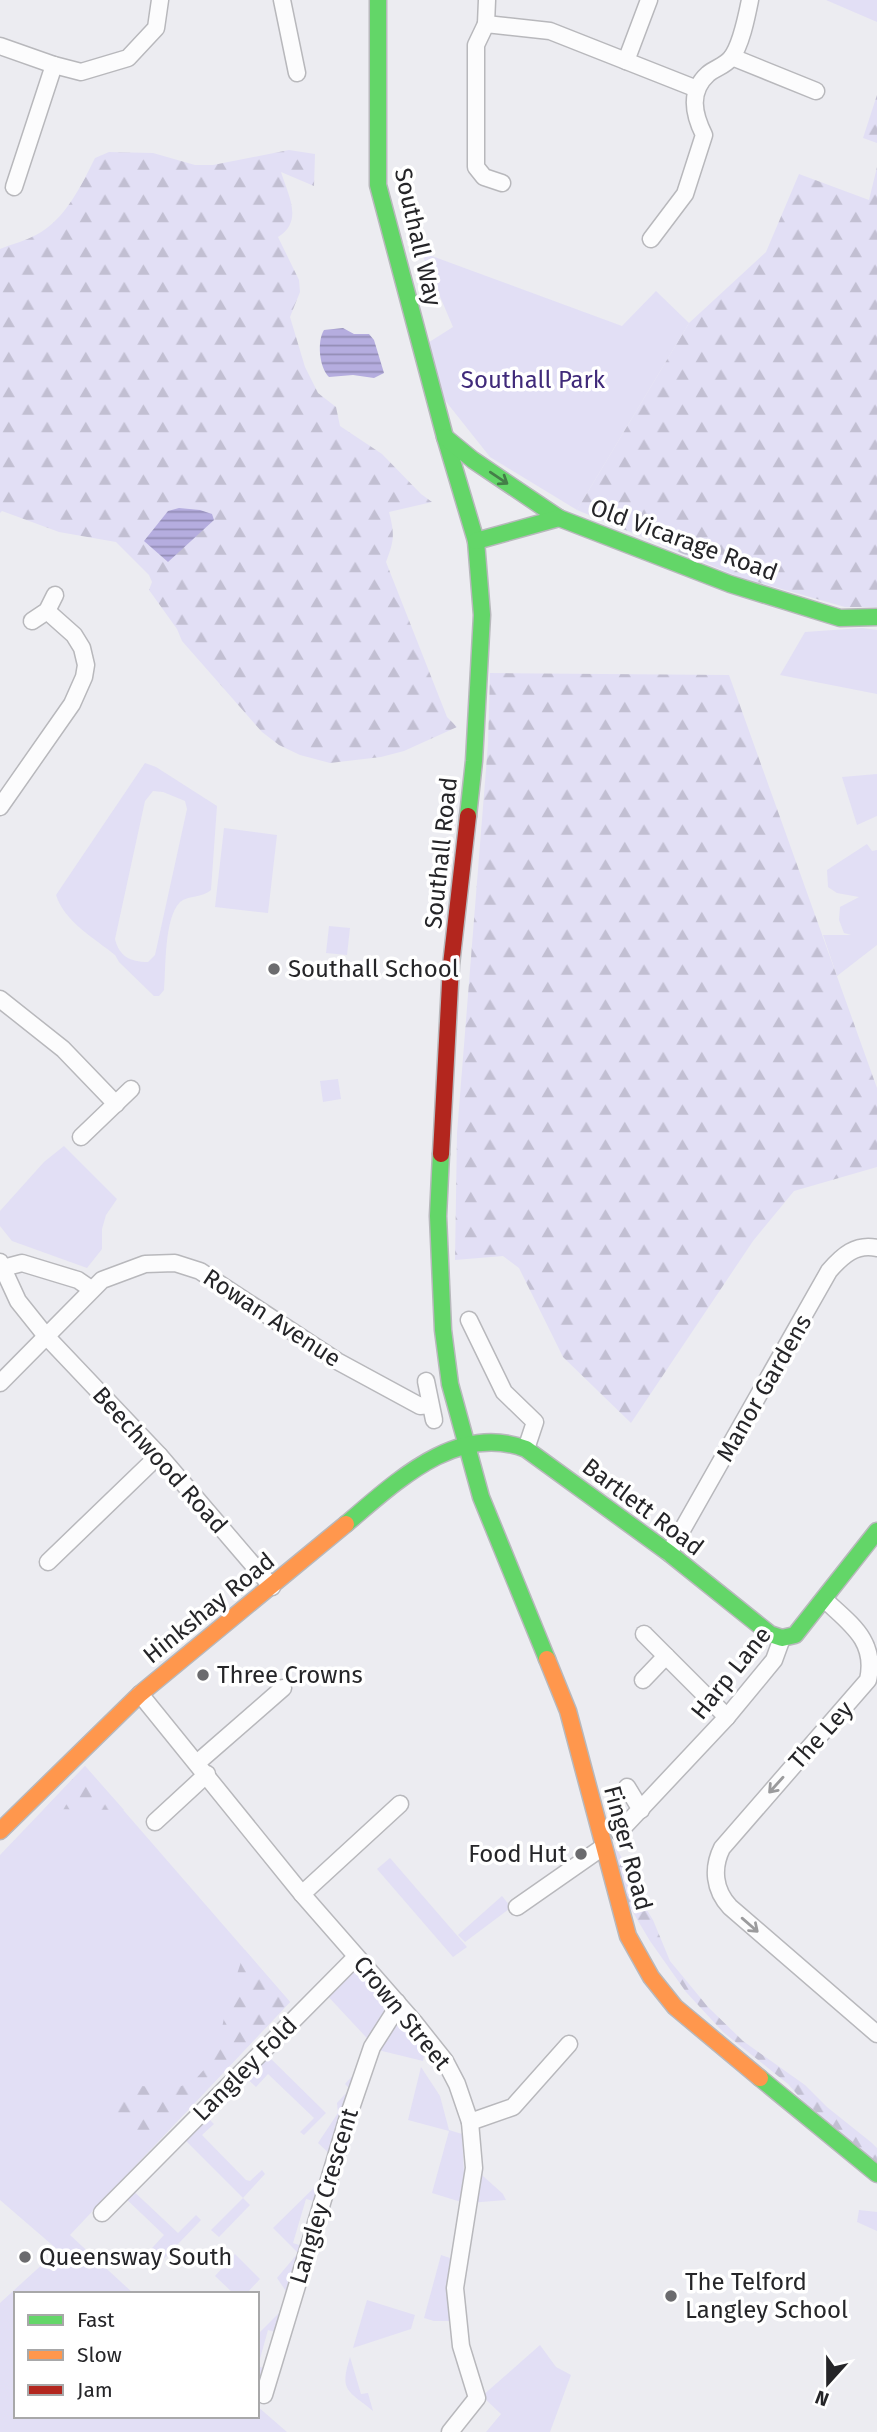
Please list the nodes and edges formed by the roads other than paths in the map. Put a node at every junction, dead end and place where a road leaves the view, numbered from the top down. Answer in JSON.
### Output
{"nodes":[{"id":1,"x":160,"y":0,"type":"edge"},
{"id":2,"x":282,"y":0,"type":"edge"},
{"id":3,"x":378,"y":0,"type":"edge"},
{"id":4,"x":487,"y":0,"type":"edge"},
{"id":5,"x":649,"y":0,"type":"edge"},
{"id":6,"x":750,"y":0,"type":"edge"},
{"id":7,"x":486,"y":24,"type":"junction"},
{"id":8,"x":0,"y":46,"type":"edge"},
{"id":9,"x":732,"y":57,"type":"junction"},
{"id":10,"x":626,"y":61,"type":"junction"},
{"id":11,"x":54,"y":65,"type":"junction"},
{"id":12,"x":297,"y":73,"type":"dead end"},
{"id":13,"x":697,"y":89,"type":"junction"},
{"id":14,"x":816,"y":90,"type":"dead end"},
{"id":15,"x":502,"y":183,"type":"dead end"},
{"id":16,"x":15,"y":187,"type":"dead end"},
{"id":17,"x":651,"y":239,"type":"dead end"},
{"id":18,"x":445,"y":437,"type":"junction"},
{"id":19,"x":559,"y":518,"type":"junction"},
{"id":20,"x":475,"y":541,"type":"junction"},
{"id":21,"x":55,"y":595,"type":"dead end"},
{"id":22,"x":47,"y":611,"type":"junction"},
{"id":23,"x":877,"y":618,"type":"edge"},
{"id":24,"x":32,"y":621,"type":"dead end"},
{"id":25,"x":0,"y":807,"type":"edge"},
{"id":26,"x":0,"y":999,"type":"edge"},
{"id":27,"x":131,"y":1089,"type":"dead end"},
{"id":28,"x":116,"y":1104,"type":"junction"},
{"id":29,"x":81,"y":1137,"type":"dead end"},
{"id":30,"x":877,"y":1248,"type":"edge"},
{"id":31,"x":1,"y":1265,"type":"edge"},
{"id":32,"x":90,"y":1289,"type":"junction"},
{"id":33,"x":469,"y":1320,"type":"dead end"},
{"id":34,"x":46,"y":1336,"type":"junction"},
{"id":35,"x":426,"y":1381,"type":"dead end"},
{"id":36,"x":0,"y":1383,"type":"edge"},
{"id":37,"x":465,"y":1444,"type":"junction"},
{"id":38,"x":526,"y":1449,"type":"junction"},
{"id":39,"x":159,"y":1455,"type":"junction"},
{"id":40,"x":877,"y":1531,"type":"edge"},
{"id":41,"x":669,"y":1553,"type":"junction"},
{"id":42,"x":47,"y":1562,"type":"dead end"},
{"id":43,"x":272,"y":1587,"type":"junction"},
{"id":44,"x":824,"y":1599,"type":"junction"},
{"id":45,"x":644,"y":1634,"type":"dead end"},
{"id":46,"x":782,"y":1638,"type":"junction"},
{"id":47,"x":666,"y":1656,"type":"junction"},
{"id":48,"x":643,"y":1680,"type":"dead end"},
{"id":49,"x":283,"y":1689,"type":"dead end"},
{"id":50,"x":140,"y":1694,"type":"junction"},
{"id":51,"x":727,"y":1717,"type":"junction"},
{"id":52,"x":202,"y":1768,"type":"junction"},
{"id":53,"x":627,"y":1787,"type":"dead end"},
{"id":54,"x":400,"y":1804,"type":"dead end"},
{"id":55,"x":641,"y":1810,"type":"junction"},
{"id":56,"x":155,"y":1822,"type":"dead end"},
{"id":57,"x":0,"y":1831,"type":"edge"},
{"id":58,"x":619,"y":1832,"type":"dead end"},
{"id":59,"x":603,"y":1847,"type":"junction"},
{"id":60,"x":302,"y":1894,"type":"junction"},
{"id":61,"x":517,"y":1907,"type":"dead end"},
{"id":62,"x":356,"y":1957,"type":"junction"},
{"id":63,"x":397,"y":2002,"type":"junction"},
{"id":64,"x":877,"y":2034,"type":"edge"},
{"id":65,"x":569,"y":2044,"type":"dead end"},
{"id":66,"x":470,"y":2122,"type":"junction"},
{"id":67,"x":877,"y":2174,"type":"edge"},
{"id":68,"x":102,"y":2213,"type":"dead end"},
{"id":69,"x":264,"y":2395,"type":"dead end"},
{"id":70,"x":450,"y":2432,"type":"edge"}],
"edges":[{"from":1,"to":11,"type":"street"},
{"from":2,"to":12,"type":"street"},
{"from":3,"to":18,"type":"main road","name":"Southall Way"},
{"from":4,"to":7,"type":"street"},
{"from":5,"to":10,"type":"street"},
{"from":6,"to":9,"type":"street"},
{"from":7,"to":10,"type":"street"},
{"from":7,"to":15,"type":"street"},
{"from":8,"to":11,"type":"street"},
{"from":9,"to":13,"type":"street"},
{"from":9,"to":14,"type":"street"},
{"from":10,"to":13,"type":"street"},
{"from":11,"to":16,"type":"street"},
{"from":13,"to":17,"type":"street"},
{"from":18,"to":19,"type":"main road","one_way":true},
{"from":18,"to":20,"type":"main road","name":"Southall Road"},
{"from":19,"to":20,"type":"main road","name":"Old Vicarage Road"},
{"from":19,"to":23,"type":"main road","name":"Old Vicarage Road"},
{"from":20,"to":37,"type":"main road","name":"Southall Road"},
{"from":21,"to":22,"type":"street"},
{"from":22,"to":24,"type":"street"},
{"from":22,"to":25,"type":"street"},
{"from":26,"to":28,"type":"street"},
{"from":27,"to":28,"type":"street"},
{"from":28,"to":29,"type":"street"},
{"from":30,"to":41,"type":"street","name":"Manor Gardens"},
{"from":31,"to":32,"type":"street"},
{"from":31,"to":34,"type":"street","name":"Beechwood Road"},
{"from":32,"to":34,"type":"street","name":"Rowan Avenue"},
{"from":32,"to":35,"type":"street","name":"Rowan Avenue"},
{"from":33,"to":38,"type":"street"},
{"from":34,"to":36,"type":"street","name":"Rowan Avenue"},
{"from":34,"to":39,"type":"street","name":"Beechwood Road"},
{"from":37,"to":38,"type":"main road","name":"Bartlett Road"},
{"from":37,"to":43,"type":"main road","name":"Hinkshay Road"},
{"from":37,"to":59,"type":"main road","name":"Finger Road"},
{"from":38,"to":41,"type":"main road","name":"Bartlett Road"},
{"from":39,"to":42,"type":"street"},
{"from":39,"to":43,"type":"street","name":"Beechwood Road"},
{"from":40,"to":44,"type":"main road","name":"Harp Lane"},
{"from":41,"to":46,"type":"main road","name":"Bartlett Road"},
{"from":43,"to":50,"type":"main road","name":"Hinkshay Road"},
{"from":44,"to":46,"type":"main road","name":"Harp Lane"},
{"from":44,"to":64,"type":"street","name":"The Ley","one_way":true},
{"from":45,"to":47,"type":"street"},
{"from":46,"to":51,"type":"street","name":"Harp Lane"},
{"from":47,"to":48,"type":"street"},
{"from":47,"to":51,"type":"street"},
{"from":49,"to":52,"type":"street"},
{"from":50,"to":52,"type":"street","name":"Crown Street"},
{"from":50,"to":57,"type":"main road","name":"Hinkshay Road"},
{"from":51,"to":55,"type":"street","name":"Harp Lane"},
{"from":52,"to":56,"type":"street"},
{"from":52,"to":60,"type":"street","name":"Crown Street"},
{"from":53,"to":55,"type":"street"},
{"from":54,"to":60,"type":"street"},
{"from":55,"to":58,"type":"street","name":"Harp Lane"},
{"from":59,"to":61,"type":"street"},
{"from":59,"to":67,"type":"main road","name":"Finger Road"},
{"from":60,"to":62,"type":"street","name":"Crown Street"},
{"from":62,"to":63,"type":"street","name":"Crown Street"},
{"from":62,"to":68,"type":"street","name":"Langley Fold"},
{"from":63,"to":66,"type":"street","name":"Crown Street"},
{"from":63,"to":69,"type":"street","name":"Langley Crescent"},
{"from":65,"to":66,"type":"street"},
{"from":66,"to":70,"type":"street","name":"Crown Street"}]}
